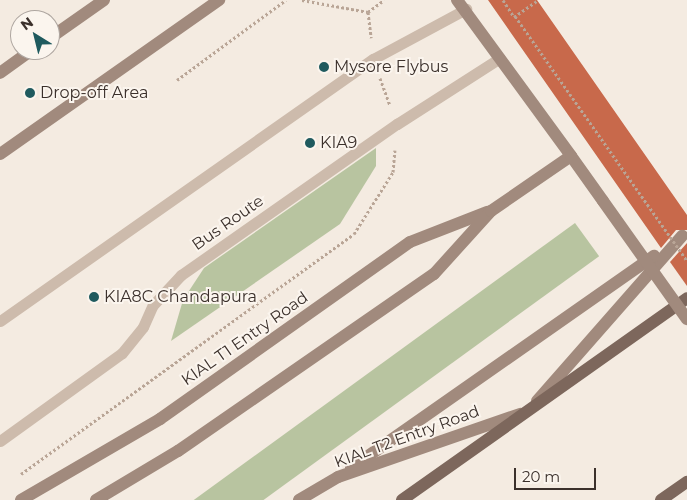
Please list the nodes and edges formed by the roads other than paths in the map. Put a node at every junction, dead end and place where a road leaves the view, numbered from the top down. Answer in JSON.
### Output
{"nodes":[{"id":1,"x":104,"y":0,"type":"edge"},
{"id":2,"x":219,"y":0,"type":"edge"},
{"id":3,"x":461,"y":5,"type":"edge"},
{"id":4,"x":60,"y":31,"type":"edge"},
{"id":5,"x":500,"y":58,"type":"junction"},
{"id":6,"x":18,"y":60,"type":"edge"},
{"id":7,"x":0,"y":73,"type":"edge"},
{"id":8,"x":0,"y":154,"type":"edge"},
{"id":9,"x":571,"y":156,"type":"junction"},
{"id":10,"x":491,"y":211,"type":"junction"},
{"id":11,"x":684,"y":234,"type":"edge"},
{"id":12,"x":687,"y":298,"type":"edge"},
{"id":13,"x":687,"y":319,"type":"edge"},
{"id":14,"x":0,"y":321,"type":"edge"},
{"id":15,"x":528,"y":411,"type":"junction"},
{"id":16,"x":0,"y":441,"type":"edge"},
{"id":17,"x":338,"y":477,"type":"junction"},
{"id":18,"x":687,"y":482,"type":"edge"},
{"id":19,"x":21,"y":500,"type":"edge"},
{"id":20,"x":96,"y":500,"type":"edge"},
{"id":21,"x":299,"y":500,"type":"edge"},
{"id":22,"x":402,"y":500,"type":"edge"},
{"id":23,"x":661,"y":500,"type":"edge"}],
"edges":[{"from":1,"to":4,"type":"main road"},
{"from":2,"to":8,"type":"main road"},
{"from":3,"to":5,"type":"main road"},
{"from":3,"to":14,"type":"lane"},
{"from":5,"to":9,"type":"main road"},
{"from":5,"to":16,"type":"lane","name":"Bus Route"},
{"from":6,"to":7,"type":"main road"},
{"from":9,"to":10,"type":"main road","name":"KIAL T1 Entry Road"},
{"from":9,"to":13,"type":"main road","bridge":true},
{"from":10,"to":19,"type":"main road","name":"KIAL T1 Entry Road"},
{"from":10,"to":20,"type":"main road","name":"KIAL T1 Entry Road"},
{"from":11,"to":15,"type":"main road","name":"KIAL T2 Entry Road"},
{"from":11,"to":17,"type":"main road"},
{"from":12,"to":15,"type":"main road","name":"KIAL T2 Entry Road"},
{"from":15,"to":17,"type":"main road","name":"KIAL T2 Entry Road"},
{"from":15,"to":22,"type":"main road","name":"KIAL T2 Entry Road"},
{"from":17,"to":21,"type":"main road","name":"KIAL T2 Entry Road"},
{"from":18,"to":23,"type":"main road"}]}
